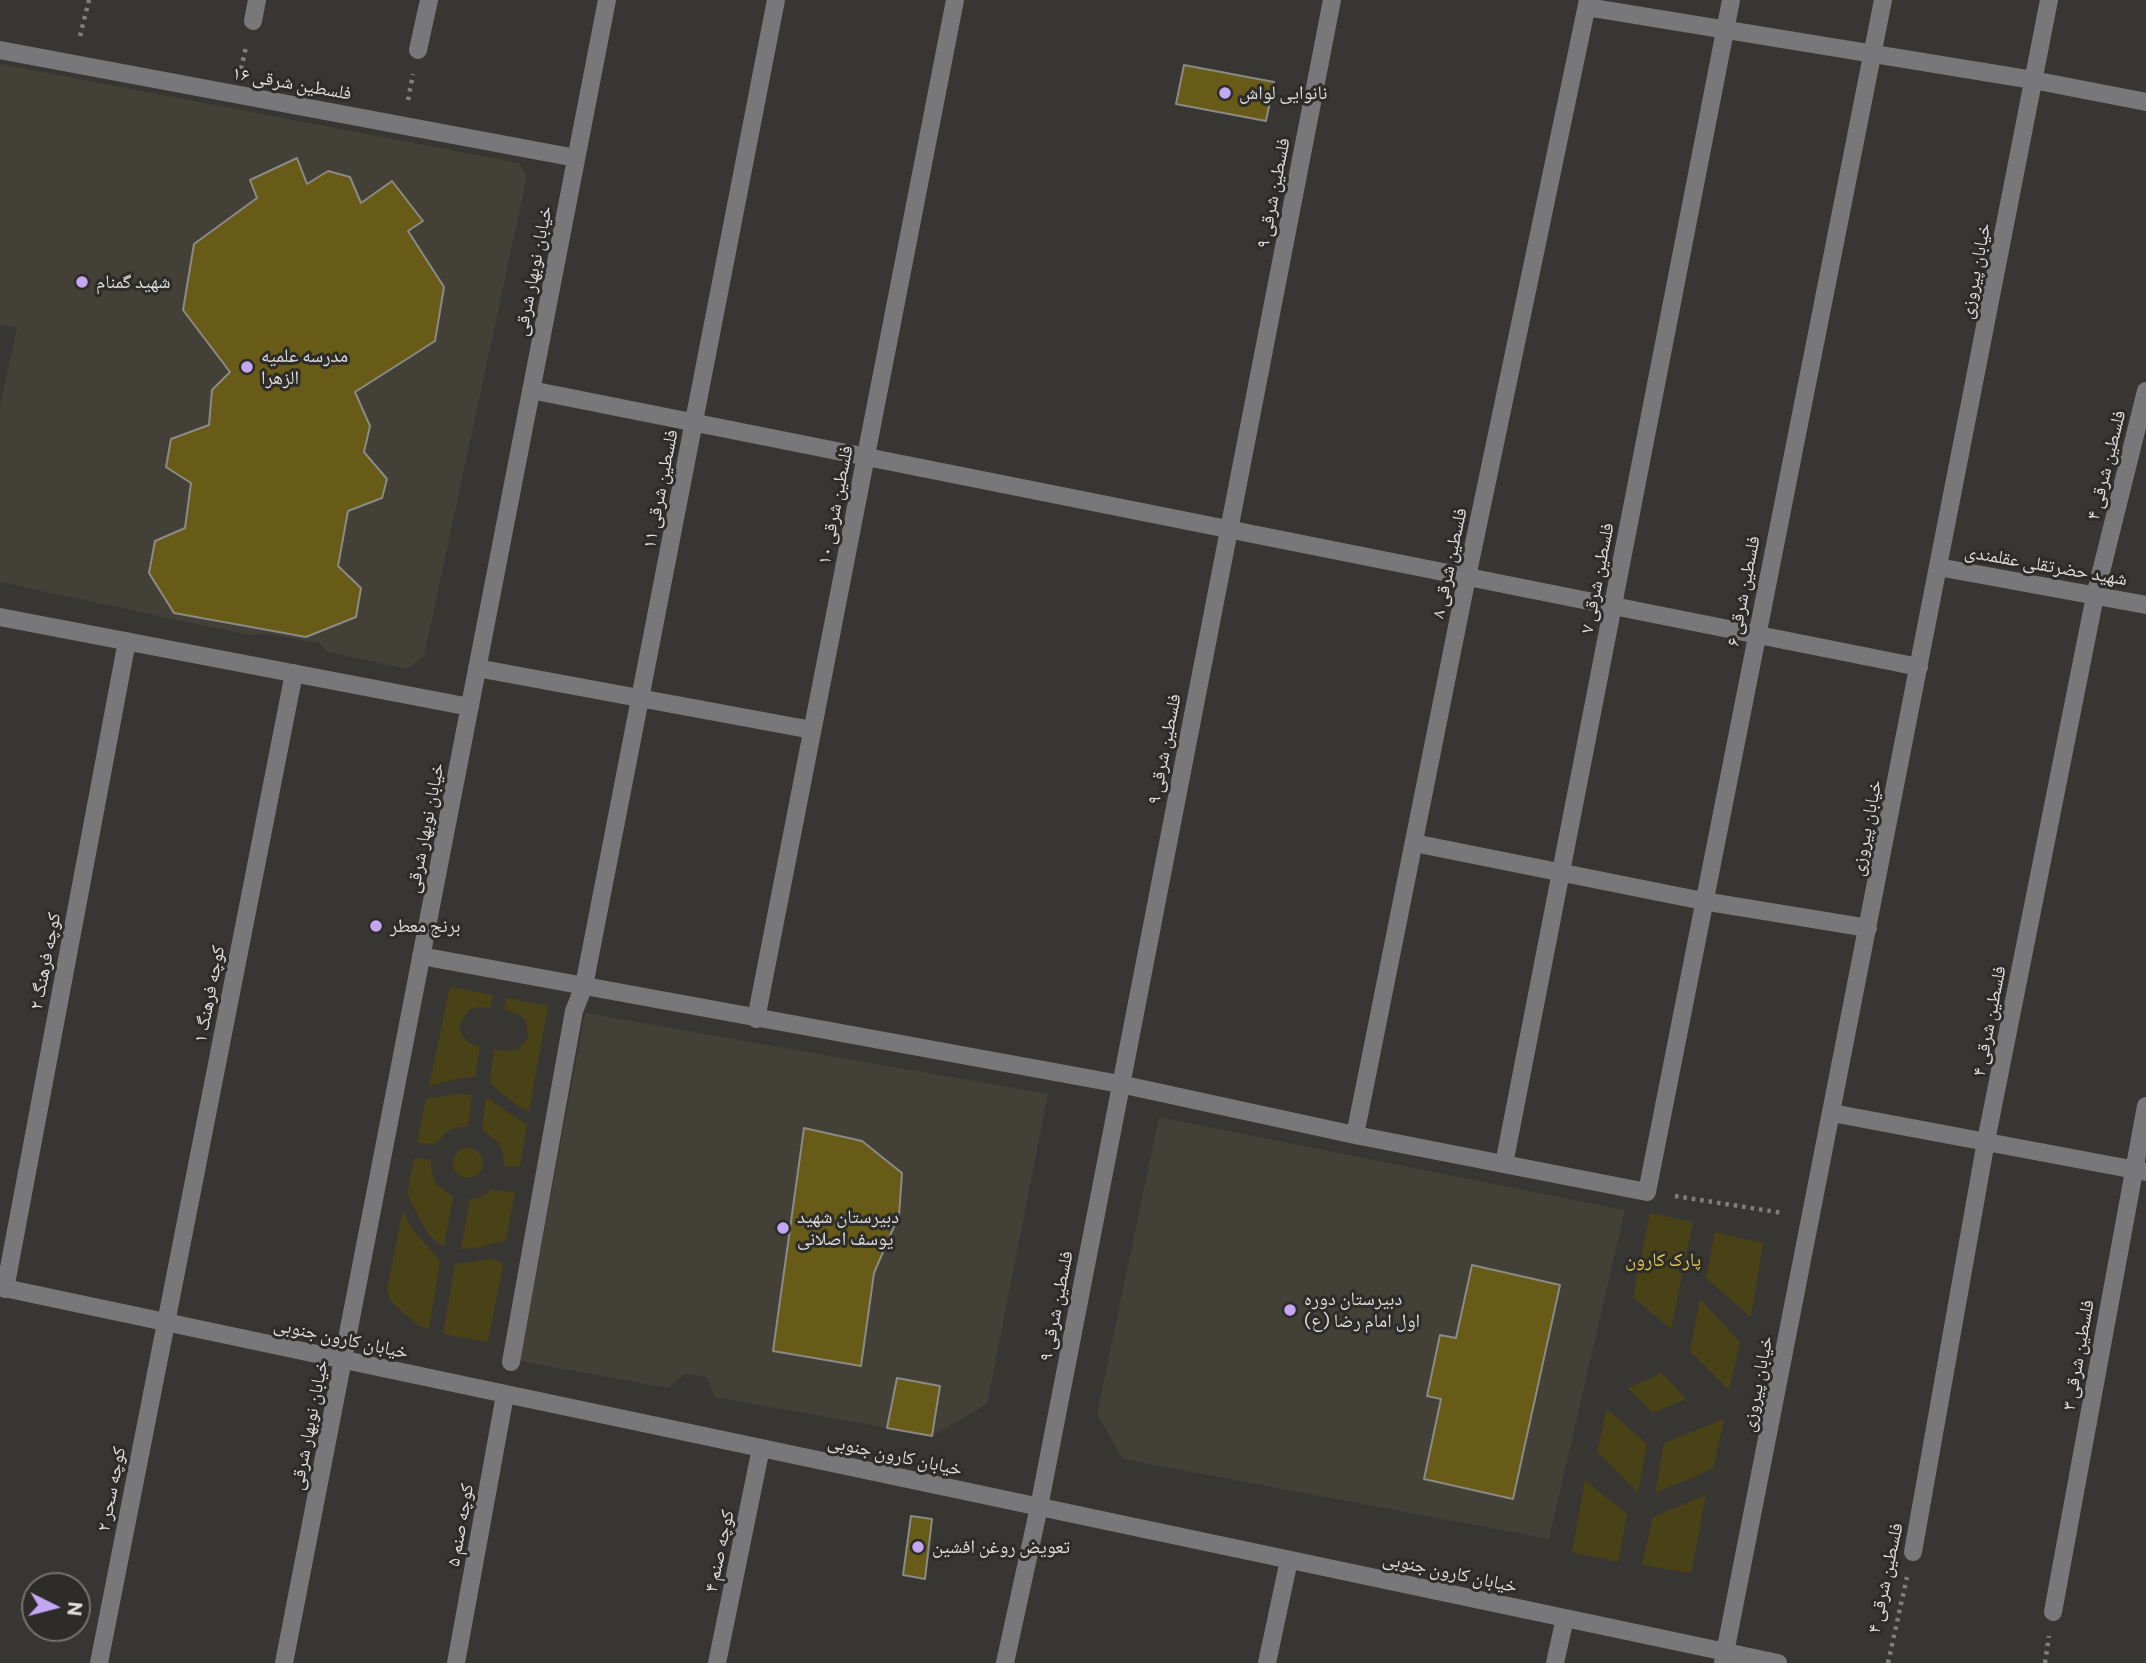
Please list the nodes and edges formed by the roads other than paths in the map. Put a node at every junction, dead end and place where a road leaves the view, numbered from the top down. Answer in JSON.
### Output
{"nodes":[{"id":1,"x":257,"y":0,"type":"edge"},
{"id":2,"x":429,"y":0,"type":"edge"},
{"id":3,"x":607,"y":0,"type":"edge"},
{"id":4,"x":776,"y":0,"type":"edge"},
{"id":5,"x":955,"y":0,"type":"edge"},
{"id":6,"x":1332,"y":0,"type":"edge"},
{"id":7,"x":1731,"y":0,"type":"edge"},
{"id":8,"x":1883,"y":0,"type":"edge"},
{"id":9,"x":2049,"y":0,"type":"edge"},
{"id":10,"x":1587,"y":4,"type":"edge"},
{"id":11,"x":253,"y":20,"type":"road end"},
{"id":12,"x":1725,"y":30,"type":"junction"},
{"id":13,"x":0,"y":50,"type":"edge"},
{"id":14,"x":418,"y":50,"type":"road end"},
{"id":15,"x":1872,"y":54,"type":"junction"},
{"id":16,"x":2033,"y":80,"type":"junction"},
{"id":17,"x":2146,"y":103,"type":"edge"},
{"id":18,"x":576,"y":158,"type":"junction"},
{"id":19,"x":531,"y":390,"type":"junction"},
{"id":20,"x":2146,"y":391,"type":"edge"},
{"id":21,"x":694,"y":422,"type":"junction"},
{"id":22,"x":865,"y":457,"type":"junction"},
{"id":23,"x":1229,"y":529,"type":"junction"},
{"id":24,"x":1938,"y":567,"type":"junction"},
{"id":25,"x":1467,"y":577,"type":"junction"},
{"id":26,"x":2095,"y":596,"type":"junction"},
{"id":27,"x":2146,"y":605,"type":"edge"},
{"id":28,"x":1614,"y":606,"type":"junction"},
{"id":29,"x":0,"y":617,"type":"edge"},
{"id":30,"x":1756,"y":634,"type":"junction"},
{"id":31,"x":127,"y":641,"type":"junction"},
{"id":32,"x":1919,"y":667,"type":"junction"},
{"id":33,"x":477,"y":668,"type":"junction"},
{"id":34,"x":294,"y":673,"type":"junction"},
{"id":35,"x":640,"y":698,"type":"junction"},
{"id":36,"x":470,"y":707,"type":"junction"},
{"id":37,"x":812,"y":730,"type":"junction"},
{"id":38,"x":1414,"y":843,"type":"junction"},
{"id":39,"x":1561,"y":873,"type":"junction"},
{"id":40,"x":1703,"y":901,"type":"junction"},
{"id":41,"x":1868,"y":928,"type":"junction"},
{"id":42,"x":421,"y":956,"type":"junction"},
{"id":43,"x":584,"y":986,"type":"junction"},
{"id":44,"x":756,"y":1019,"type":"junction"},
{"id":45,"x":1120,"y":1084,"type":"junction"},
{"id":46,"x":2146,"y":1106,"type":"edge"},
{"id":47,"x":1832,"y":1113,"type":"junction"},
{"id":48,"x":1355,"y":1135,"type":"junction"},
{"id":49,"x":1986,"y":1141,"type":"junction"},
{"id":50,"x":1504,"y":1164,"type":"junction"},
{"id":51,"x":2140,"y":1171,"type":"edge"},
{"id":52,"x":2,"y":1288,"type":"edge"},
{"id":53,"x":165,"y":1322,"type":"junction"},
{"id":54,"x":343,"y":1360,"type":"junction"},
{"id":55,"x":511,"y":1362,"type":"dead end"},
{"id":56,"x":505,"y":1395,"type":"junction"},
{"id":57,"x":761,"y":1448,"type":"junction"},
{"id":58,"x":1039,"y":1507,"type":"junction"},
{"id":59,"x":1913,"y":1552,"type":"road end"},
{"id":60,"x":1289,"y":1560,"type":"junction"},
{"id":61,"x":2053,"y":1612,"type":"dead end"},
{"id":62,"x":1564,"y":1618,"type":"junction"},
{"id":63,"x":1724,"y":1657,"type":"edge"},
{"id":64,"x":99,"y":1663,"type":"edge"},
{"id":65,"x":284,"y":1663,"type":"edge"},
{"id":66,"x":456,"y":1663,"type":"edge"},
{"id":67,"x":718,"y":1663,"type":"edge"},
{"id":68,"x":1005,"y":1663,"type":"edge"},
{"id":69,"x":1267,"y":1663,"type":"edge"},
{"id":70,"x":1555,"y":1663,"type":"edge"},
{"id":71,"x":1777,"y":1663,"type":"edge"}],
"edges":[{"from":1,"to":11,"type":"street"},
{"from":2,"to":14,"type":"street"},
{"from":3,"to":18,"type":"street","name":"خیابان نوبهار شرقی"},
{"from":4,"to":21,"type":"street","name":"فلسطین شرقی ۱۱"},
{"from":5,"to":22,"type":"street","name":"فلسطین شرقی ۱۰"},
{"from":6,"to":23,"type":"street","name":"فلسطین شرقی ۹"},
{"from":7,"to":12,"type":"street","name":"فلسطین شرقی ۷"},
{"from":8,"to":15,"type":"street","name":"فلسطین شرقی ۶"},
{"from":9,"to":16,"type":"street","name":"خیابان پیروزی"},
{"from":10,"to":12,"type":"street"},
{"from":10,"to":25,"type":"street","name":"فلسطین شرقی ۸"},
{"from":12,"to":15,"type":"street"},
{"from":12,"to":28,"type":"street","name":"فلسطین شرقی ۷"},
{"from":13,"to":18,"type":"street","name":"فلسطین شرقی ۱۶"},
{"from":15,"to":16,"type":"street"},
{"from":15,"to":30,"type":"street","name":"فلسطین شرقی ۶"},
{"from":16,"to":17,"type":"street"},
{"from":16,"to":24,"type":"street","name":"خیابان پیروزی"},
{"from":18,"to":19,"type":"street","name":"خیابان نوبهار شرقی"},
{"from":19,"to":21,"type":"street"},
{"from":19,"to":33,"type":"street","name":"خیابان نوبهار شرقی"},
{"from":20,"to":26,"type":"street","name":"فلسطین شرقی ۴"},
{"from":21,"to":22,"type":"street"},
{"from":21,"to":35,"type":"street","name":"فلسطین شرقی ۱۱"},
{"from":22,"to":23,"type":"street"},
{"from":22,"to":37,"type":"street","name":"فلسطین شرقی ۱۰"},
{"from":23,"to":25,"type":"street"},
{"from":23,"to":45,"type":"street","name":"فلسطین شرقی ۹"},
{"from":24,"to":26,"type":"street","name":"شهید حضرتقلی عقلمندی"},
{"from":24,"to":32,"type":"street","name":"خیابان پیروزی"},
{"from":25,"to":28,"type":"street"},
{"from":25,"to":38,"type":"street","name":"فلسطین شرقی ۸"},
{"from":26,"to":27,"type":"street","name":"شهید حضرتقلی عقلمندی"},
{"from":26,"to":49,"type":"street","name":"فلسطین شرقی ۴"},
{"from":28,"to":30,"type":"street"},
{"from":28,"to":39,"type":"street","name":"فلسطین شرقی ۷"},
{"from":29,"to":31,"type":"street"},
{"from":30,"to":32,"type":"street"},
{"from":30,"to":40,"type":"street","name":"فلسطین شرقی ۶"},
{"from":31,"to":34,"type":"street"},
{"from":31,"to":52,"type":"street","name":"کوچه فرهنگ ۲"},
{"from":32,"to":41,"type":"street","name":"خیابان پیروزی"},
{"from":33,"to":35,"type":"street"},
{"from":33,"to":36,"type":"street","name":"خیابان نوبهار شرقی"},
{"from":34,"to":36,"type":"street"},
{"from":34,"to":53,"type":"street","name":"کوچه فرهنگ ۱"},
{"from":35,"to":37,"type":"street"},
{"from":35,"to":43,"type":"street","name":"فلسطین شرقی ۱۱"},
{"from":36,"to":42,"type":"street","name":"خیابان نوبهار شرقی"},
{"from":37,"to":44,"type":"street","name":"فلسطین شرقی ۱۰"},
{"from":38,"to":39,"type":"street"},
{"from":38,"to":48,"type":"street","name":"فلسطین شرقی ۸"},
{"from":39,"to":40,"type":"street"},
{"from":39,"to":50,"type":"street","name":"فلسطین شرقی ۷"},
{"from":40,"to":41,"type":"street"},
{"from":40,"to":50,"type":"street","name":"فلسطین شرقی ۶"},
{"from":41,"to":47,"type":"street","name":"خیابان پیروزی"},
{"from":42,"to":43,"type":"street"},
{"from":42,"to":54,"type":"street","name":"خیابان نوبهار شرقی"},
{"from":43,"to":44,"type":"street"},
{"from":43,"to":55,"type":"street","name":"فلسطین شرقی ۱۱"},
{"from":44,"to":45,"type":"street"},
{"from":45,"to":48,"type":"street"},
{"from":45,"to":58,"type":"street","name":"فلسطین شرقی ۹"},
{"from":46,"to":51,"type":"street","name":"فلسطین شرقی ۳"},
{"from":47,"to":49,"type":"street"},
{"from":47,"to":63,"type":"street","name":"خیابان پیروزی"},
{"from":48,"to":50,"type":"street"},
{"from":49,"to":51,"type":"street"},
{"from":49,"to":59,"type":"street","name":"فلسطین شرقی ۴"},
{"from":51,"to":61,"type":"street","name":"فلسطین شرقی ۳"},
{"from":52,"to":53,"type":"street","name":"خیابان کارون جنوبی"},
{"from":53,"to":54,"type":"street","name":"خیابان کارون جنوبی"},
{"from":53,"to":64,"type":"street","name":"کوچه سحر ۲"},
{"from":54,"to":56,"type":"street","name":"خیابان کارون جنوبی"},
{"from":54,"to":65,"type":"street","name":"خیابان نوبهار شرقی"},
{"from":56,"to":57,"type":"street","name":"خیابان کارون جنوبی"},
{"from":56,"to":66,"type":"street","name":"کوچه صنم ۵"},
{"from":57,"to":58,"type":"street","name":"خیابان کارون جنوبی"},
{"from":57,"to":67,"type":"street","name":"کوچه صنم ۴"},
{"from":58,"to":60,"type":"street","name":"خیابان کارون جنوبی"},
{"from":58,"to":68,"type":"street","name":"فلسطین شرقی ۹"},
{"from":60,"to":62,"type":"street","name":"خیابان کارون جنوبی"},
{"from":60,"to":69,"type":"street"},
{"from":62,"to":63,"type":"street","name":"خیابان کارون جنوبی"},
{"from":62,"to":70,"type":"street"},
{"from":63,"to":71,"type":"street","name":"خیابان کارون جنوبی"}]}
